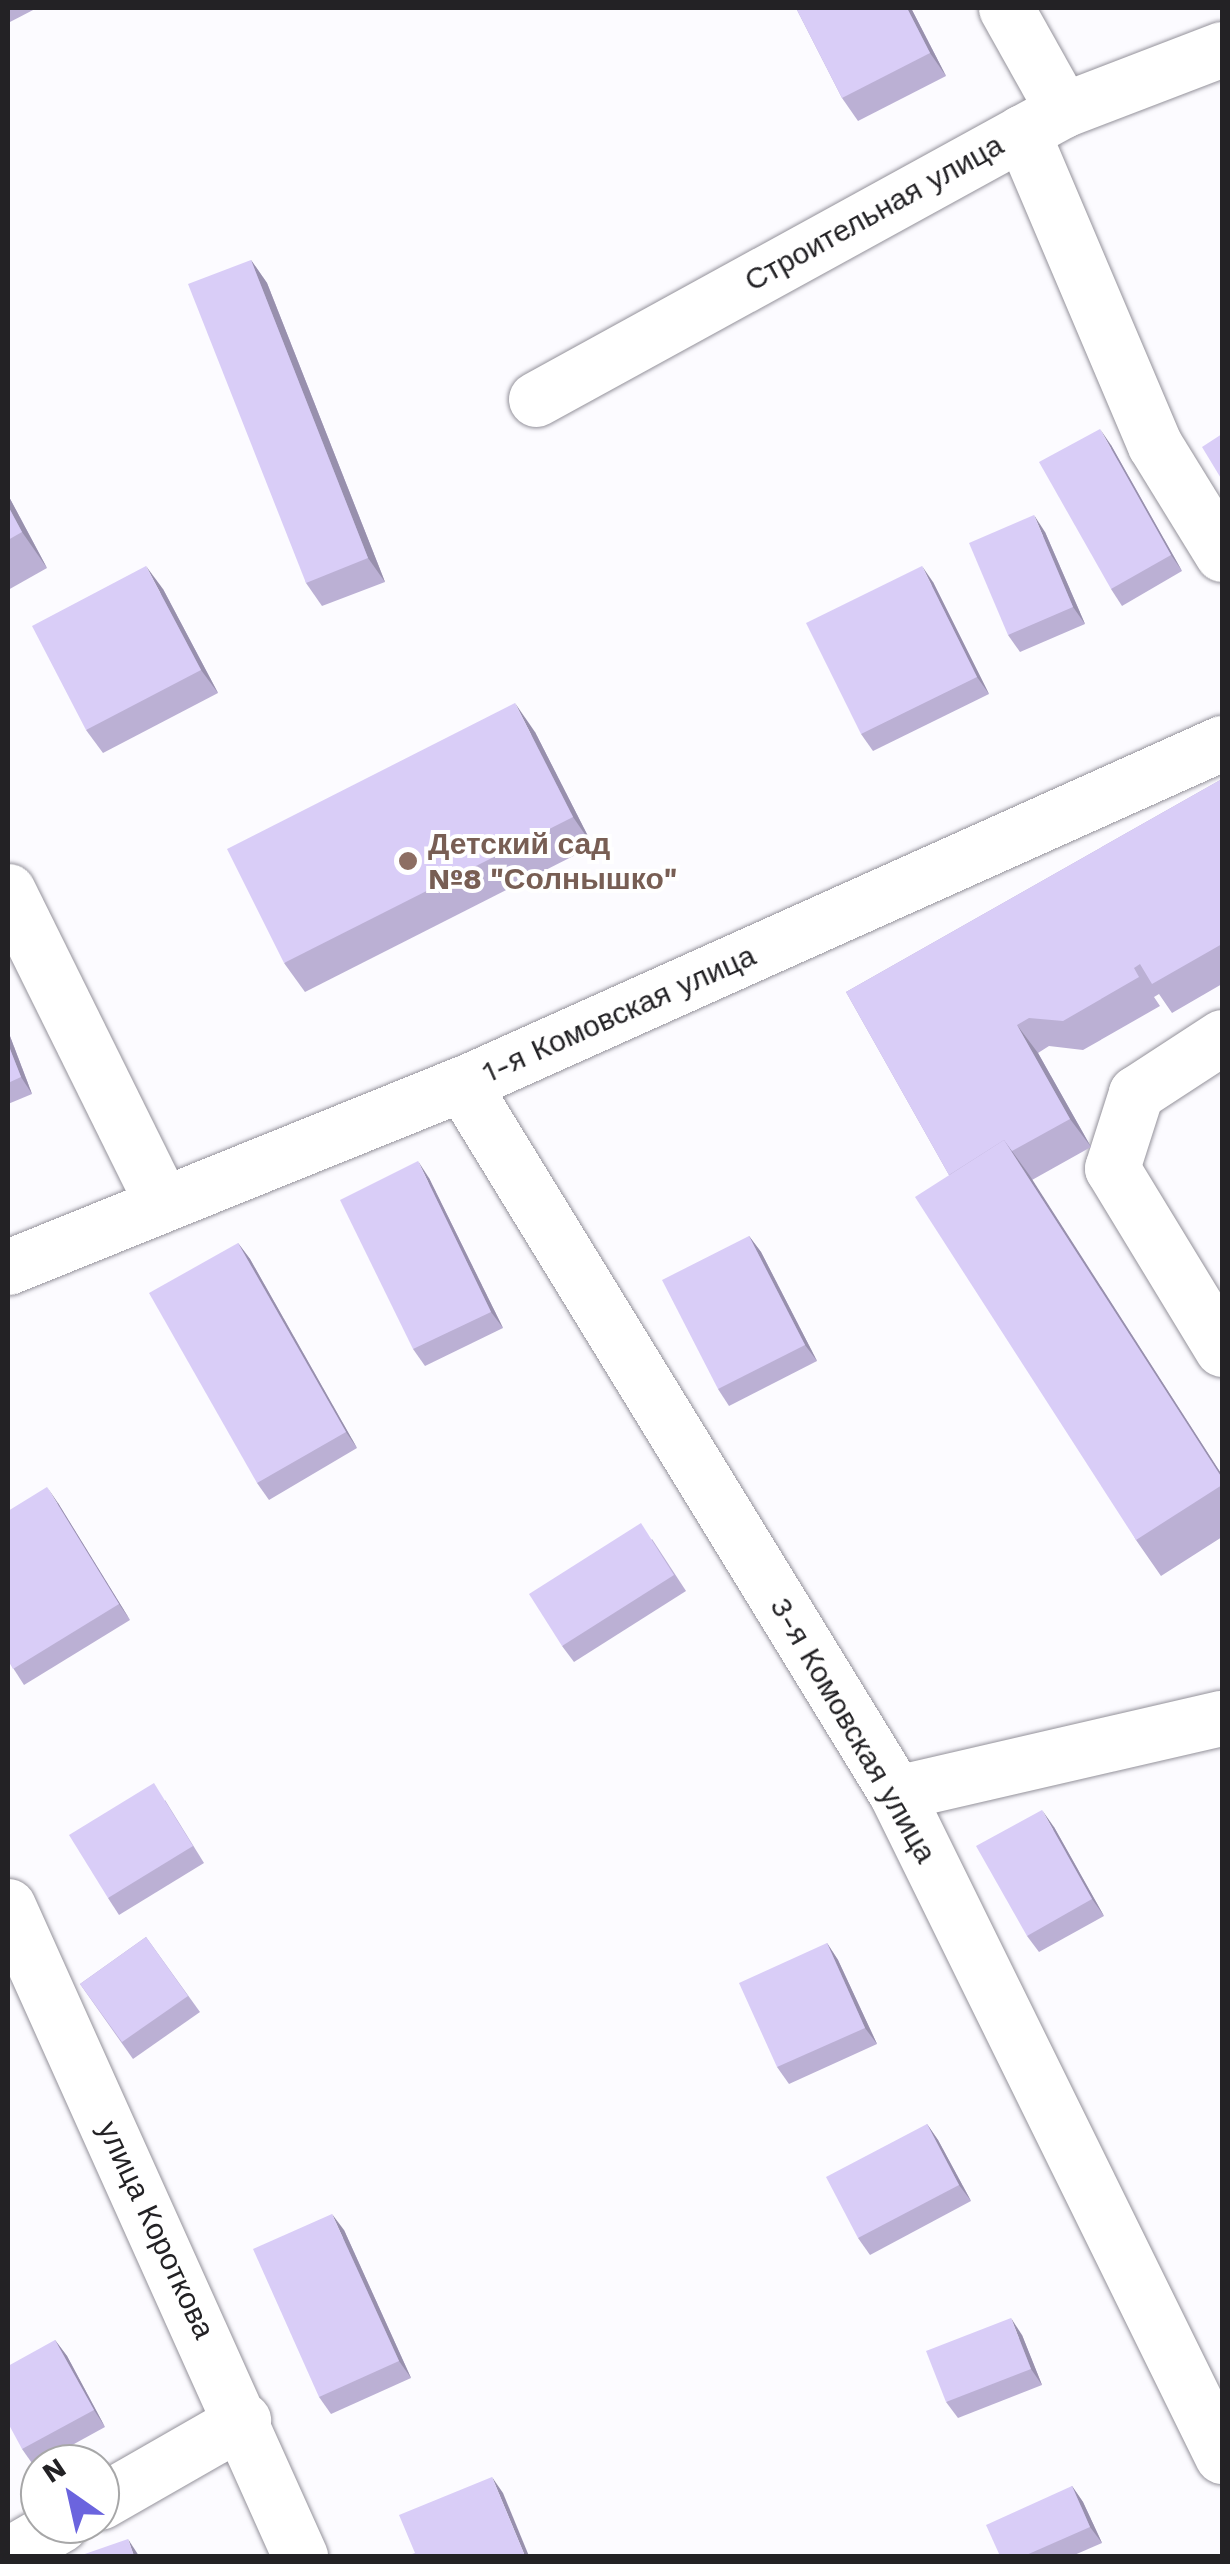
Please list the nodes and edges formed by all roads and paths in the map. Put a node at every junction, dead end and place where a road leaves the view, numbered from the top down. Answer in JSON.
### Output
{"nodes":[{"id":1,"x":1006,"y":8,"type":"edge"},
{"id":2,"x":1222,"y":48,"type":"edge"},
{"id":3,"x":1042,"y":121,"type":"junction"},
{"id":4,"x":536,"y":399,"type":"dead end"},
{"id":5,"x":1222,"y":554,"type":"edge"},
{"id":6,"x":1222,"y":743,"type":"edge"},
{"id":7,"x":8,"y":890,"type":"edge"},
{"id":8,"x":1222,"y":1037,"type":"edge"},
{"id":9,"x":462,"y":1084,"type":"junction"},
{"id":10,"x":163,"y":1204,"type":"junction"},
{"id":11,"x":8,"y":1267,"type":"edge"},
{"id":12,"x":1222,"y":1349,"type":"edge"},
{"id":13,"x":1222,"y":1718,"type":"edge"},
{"id":14,"x":896,"y":1792,"type":"junction"},
{"id":15,"x":8,"y":1906,"type":"edge"},
{"id":16,"x":243,"y":2420,"type":"junction"},
{"id":17,"x":1222,"y":2456,"type":"edge"},
{"id":18,"x":120,"y":2491,"type":"edge"},
{"id":19,"x":300,"y":2556,"type":"edge"}],
"edges":[{"from":1,"to":3,"type":"street"},
{"from":2,"to":3,"type":"street","name":"Строительная улица"},
{"from":3,"to":4,"type":"street","name":"Строительная улица"},
{"from":3,"to":5,"type":"street"},
{"from":6,"to":9,"type":"street","name":"1-я Комовская улица"},
{"from":7,"to":10,"type":"street"},
{"from":8,"to":12,"type":"street"},
{"from":9,"to":10,"type":"street","name":"1-я Комовская улица"},
{"from":9,"to":14,"type":"street","name":"3-я Комовская улица"},
{"from":10,"to":11,"type":"street","name":"1-я Комовская улица"},
{"from":13,"to":14,"type":"street"},
{"from":14,"to":17,"type":"street","name":"3-я Комовская улица"},
{"from":15,"to":16,"type":"street","name":"улица Короткова"},
{"from":16,"to":18,"type":"street"},
{"from":16,"to":19,"type":"street","name":"улица Короткова"}]}
